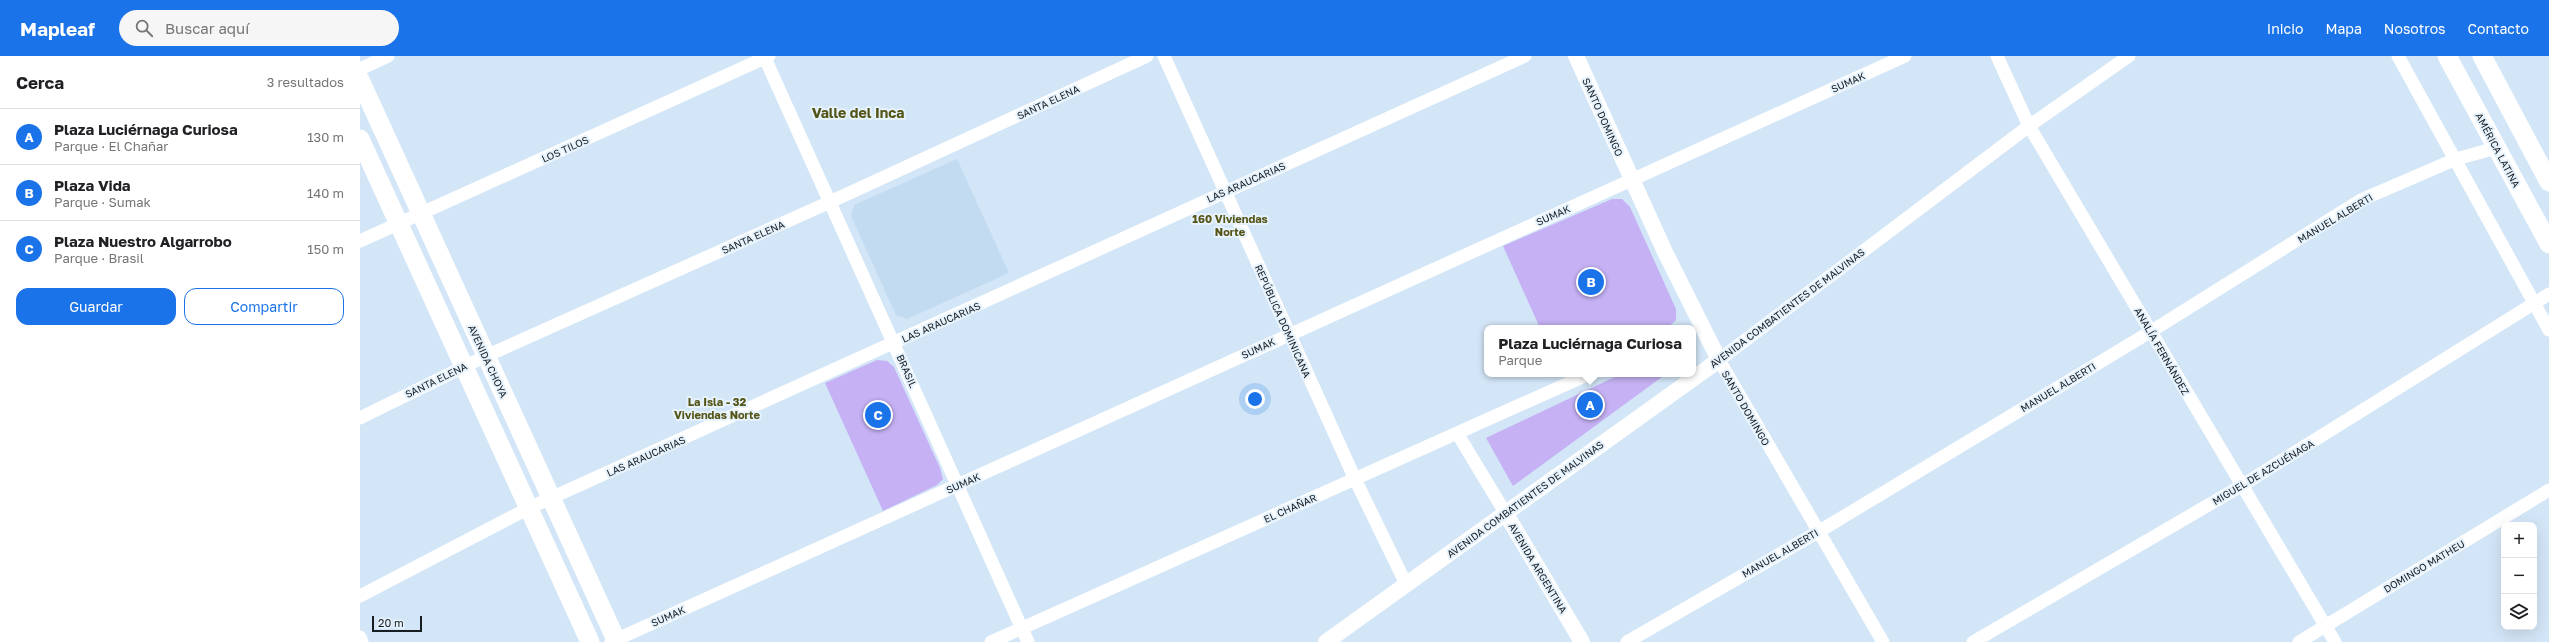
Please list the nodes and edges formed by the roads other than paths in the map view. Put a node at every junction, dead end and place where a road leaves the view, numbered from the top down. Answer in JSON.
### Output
{"nodes":[{"id":1,"x":388,"y":56,"type":"edge"},
{"id":2,"x":1147,"y":56,"type":"edge"},
{"id":3,"x":1164,"y":56,"type":"edge"},
{"id":4,"x":1525,"y":56,"type":"edge"},
{"id":5,"x":1576,"y":56,"type":"edge"},
{"id":6,"x":1904,"y":56,"type":"edge"},
{"id":7,"x":1997,"y":56,"type":"edge"},
{"id":8,"x":2129,"y":56,"type":"edge"},
{"id":9,"x":2398,"y":56,"type":"edge"},
{"id":10,"x":2447,"y":56,"type":"edge"},
{"id":11,"x":2482,"y":56,"type":"edge"},
{"id":12,"x":766,"y":57,"type":"edge"},
{"id":13,"x":360,"y":69,"type":"edge"},
{"id":14,"x":360,"y":80,"type":"edge"},
{"id":15,"x":2029,"y":126,"type":"junction"},
{"id":16,"x":360,"y":139,"type":"edge"},
{"id":17,"x":2496,"y":148,"type":"junction"},
{"id":18,"x":2456,"y":159,"type":"junction"},
{"id":19,"x":1631,"y":180,"type":"junction"},
{"id":20,"x":2549,"y":182,"type":"edge"},
{"id":21,"x":1226,"y":192,"type":"junction"},
{"id":22,"x":830,"y":202,"type":"junction"},
{"id":23,"x":421,"y":214,"type":"junction"},
{"id":24,"x":399,"y":224,"type":"junction"},
{"id":25,"x":360,"y":241,"type":"edge"},
{"id":26,"x":2549,"y":244,"type":"edge"},
{"id":27,"x":2549,"y":294,"type":"edge"},
{"id":28,"x":2535,"y":304,"type":"junction"},
{"id":29,"x":1696,"y":325,"type":"edge"},
{"id":30,"x":1696,"y":326,"type":"edge"},
{"id":31,"x":2549,"y":330,"type":"edge"},
{"id":32,"x":2150,"y":332,"type":"junction"},
{"id":33,"x":1289,"y":334,"type":"junction"},
{"id":34,"x":894,"y":343,"type":"junction"},
{"id":35,"x":486,"y":356,"type":"junction"},
{"id":36,"x":1719,"y":360,"type":"junction"},
{"id":37,"x":464,"y":366,"type":"junction"},
{"id":38,"x":1582,"y":377,"type":"edge"},
{"id":39,"x":1695,"y":377,"type":"edge"},
{"id":40,"x":1696,"y":377,"type":"edge"},
{"id":41,"x":360,"y":418,"type":"edge"},
{"id":42,"x":1457,"y":433,"type":"junction"},
{"id":43,"x":1355,"y":479,"type":"junction"},
{"id":44,"x":958,"y":485,"type":"junction"},
{"id":45,"x":2241,"y":486,"type":"junction"},
{"id":46,"x":2549,"y":490,"type":"edge"},
{"id":47,"x":551,"y":498,"type":"junction"},
{"id":48,"x":529,"y":508,"type":"junction"},
{"id":49,"x":1506,"y":514,"type":"junction"},
{"id":50,"x":1818,"y":532,"type":"junction"},
{"id":51,"x":1406,"y":584,"type":"junction"},
{"id":52,"x":360,"y":596,"type":"edge"},
{"id":53,"x":2326,"y":625,"type":"junction"},
{"id":54,"x":1022,"y":628,"type":"junction"},
{"id":55,"x":360,"y":637,"type":"edge"},
{"id":56,"x":615,"y":641,"type":"edge"},
{"id":57,"x":362,"y":642,"type":"edge"},
{"id":58,"x":590,"y":642,"type":"edge"},
{"id":59,"x":991,"y":642,"type":"edge"},
{"id":60,"x":1028,"y":642,"type":"edge"},
{"id":61,"x":1326,"y":642,"type":"edge"},
{"id":62,"x":1582,"y":642,"type":"edge"},
{"id":63,"x":1627,"y":642,"type":"edge"},
{"id":64,"x":1883,"y":642,"type":"edge"},
{"id":65,"x":1973,"y":642,"type":"edge"},
{"id":66,"x":2299,"y":642,"type":"edge"},
{"id":67,"x":2335,"y":642,"type":"edge"}],
"edges":[{"from":1,"to":13,"type":"street"},
{"from":2,"to":22,"type":"street","name":"SANTA ELENA"},
{"from":3,"to":21,"type":"street","name":"REPÚBLICA DOMINICANA"},
{"from":4,"to":21,"type":"street","name":"LAS ARAUCARIAS"},
{"from":5,"to":19,"type":"street","name":"SANTO DOMINGO"},
{"from":6,"to":19,"type":"street","name":"SUMAK"},
{"from":7,"to":15,"type":"street","name":"ANALÍA FERNÁNDEZ"},
{"from":8,"to":15,"type":"street","name":"AVENIDA COMBATIENTES DE MALVINAS"},
{"from":9,"to":18,"type":"street"},
{"from":10,"to":17,"type":"main road","name":"AMÉRICA LATINA"},
{"from":11,"to":20,"type":"main road"},
{"from":12,"to":22,"type":"street","name":"BRASIL"},
{"from":12,"to":23,"type":"street","name":"LOS TILOS"},
{"from":14,"to":23,"type":"main road","name":"AVENIDA CHOYA"},
{"from":15,"to":32,"type":"street","name":"ANALÍA FERNÁNDEZ"},
{"from":15,"to":36,"type":"street","name":"AVENIDA COMBATIENTES DE MALVINAS"},
{"from":16,"to":24,"type":"main road"},
{"from":17,"to":18,"type":"street","name":"MANUEL ALBERTI"},
{"from":17,"to":26,"type":"main road","name":"AMÉRICA LATINA"},
{"from":18,"to":28,"type":"street"},
{"from":18,"to":32,"type":"street","name":"MANUEL ALBERTI"},
{"from":19,"to":29,"type":"street","name":"SANTO DOMINGO"},
{"from":19,"to":33,"type":"street","name":"SUMAK"},
{"from":21,"to":33,"type":"street","name":"REPÚBLICA DOMINICANA"},
{"from":21,"to":34,"type":"street","name":"LAS ARAUCARIAS"},
{"from":22,"to":34,"type":"street","name":"BRASIL"},
{"from":22,"to":35,"type":"street","name":"SANTA ELENA"},
{"from":23,"to":24,"type":"street","name":"LOS TILOS"},
{"from":23,"to":35,"type":"main road","name":"AVENIDA CHOYA"},
{"from":24,"to":25,"type":"street","name":"LOS TILOS"},
{"from":24,"to":37,"type":"main road"},
{"from":27,"to":28,"type":"street","name":"MIGUEL DE AZCUÉNAGA"},
{"from":28,"to":31,"type":"street"},
{"from":28,"to":45,"type":"street","name":"MIGUEL DE AZCUÉNAGA"},
{"from":30,"to":36,"type":"street","name":"SANTO DOMINGO"},
{"from":32,"to":45,"type":"street","name":"ANALÍA FERNÁNDEZ"},
{"from":32,"to":50,"type":"street","name":"MANUEL ALBERTI"},
{"from":33,"to":43,"type":"street","name":"REPÚBLICA DOMINICANA"},
{"from":33,"to":44,"type":"street","name":"SUMAK"},
{"from":34,"to":44,"type":"street","name":"BRASIL"},
{"from":34,"to":47,"type":"street","name":"LAS ARAUCARIAS"},
{"from":35,"to":37,"type":"street","name":"SANTA ELENA"},
{"from":35,"to":47,"type":"main road","name":"AVENIDA CHOYA"},
{"from":36,"to":40,"type":"street","name":"AVENIDA COMBATIENTES DE MALVINAS"},
{"from":36,"to":50,"type":"street","name":"SANTO DOMINGO"},
{"from":37,"to":41,"type":"street","name":"SANTA ELENA"},
{"from":37,"to":48,"type":"main road"},
{"from":38,"to":42,"type":"street","name":"EL CHAÑAR"},
{"from":39,"to":49,"type":"street","name":"AVENIDA COMBATIENTES DE MALVINAS"},
{"from":42,"to":43,"type":"street","name":"EL CHAÑAR"},
{"from":42,"to":49,"type":"street","name":"AVENIDA ARGENTINA"},
{"from":43,"to":51,"type":"street","name":"REPÚBLICA DOMINICANA"},
{"from":43,"to":54,"type":"street","name":"EL CHAÑAR"},
{"from":44,"to":54,"type":"street","name":"BRASIL"},
{"from":44,"to":56,"type":"street","name":"SUMAK"},
{"from":45,"to":53,"type":"street","name":"ANALÍA FERNÁNDEZ"},
{"from":45,"to":65,"type":"street","name":"MIGUEL DE AZCUÉNAGA"},
{"from":46,"to":53,"type":"street","name":"DOMINGO MATHEU"},
{"from":47,"to":48,"type":"street","name":"LAS ARAUCARIAS"},
{"from":47,"to":56,"type":"main road","name":"AVENIDA CHOYA"},
{"from":48,"to":52,"type":"street","name":"LAS ARAUCARIAS"},
{"from":48,"to":58,"type":"main road"},
{"from":49,"to":51,"type":"street","name":"AVENIDA COMBATIENTES DE MALVINAS"},
{"from":49,"to":62,"type":"street","name":"AVENIDA ARGENTINA"},
{"from":50,"to":63,"type":"street","name":"MANUEL ALBERTI"},
{"from":50,"to":64,"type":"street","name":"SANTO DOMINGO"},
{"from":51,"to":61,"type":"street","name":"AVENIDA COMBATIENTES DE MALVINAS"},
{"from":53,"to":66,"type":"street","name":"DOMINGO MATHEU"},
{"from":53,"to":67,"type":"street","name":"ANALÍA FERNÁNDEZ"},
{"from":54,"to":59,"type":"street","name":"EL CHAÑAR"},
{"from":54,"to":60,"type":"street","name":"BRASIL"},
{"from":55,"to":57,"type":"street"}]}
